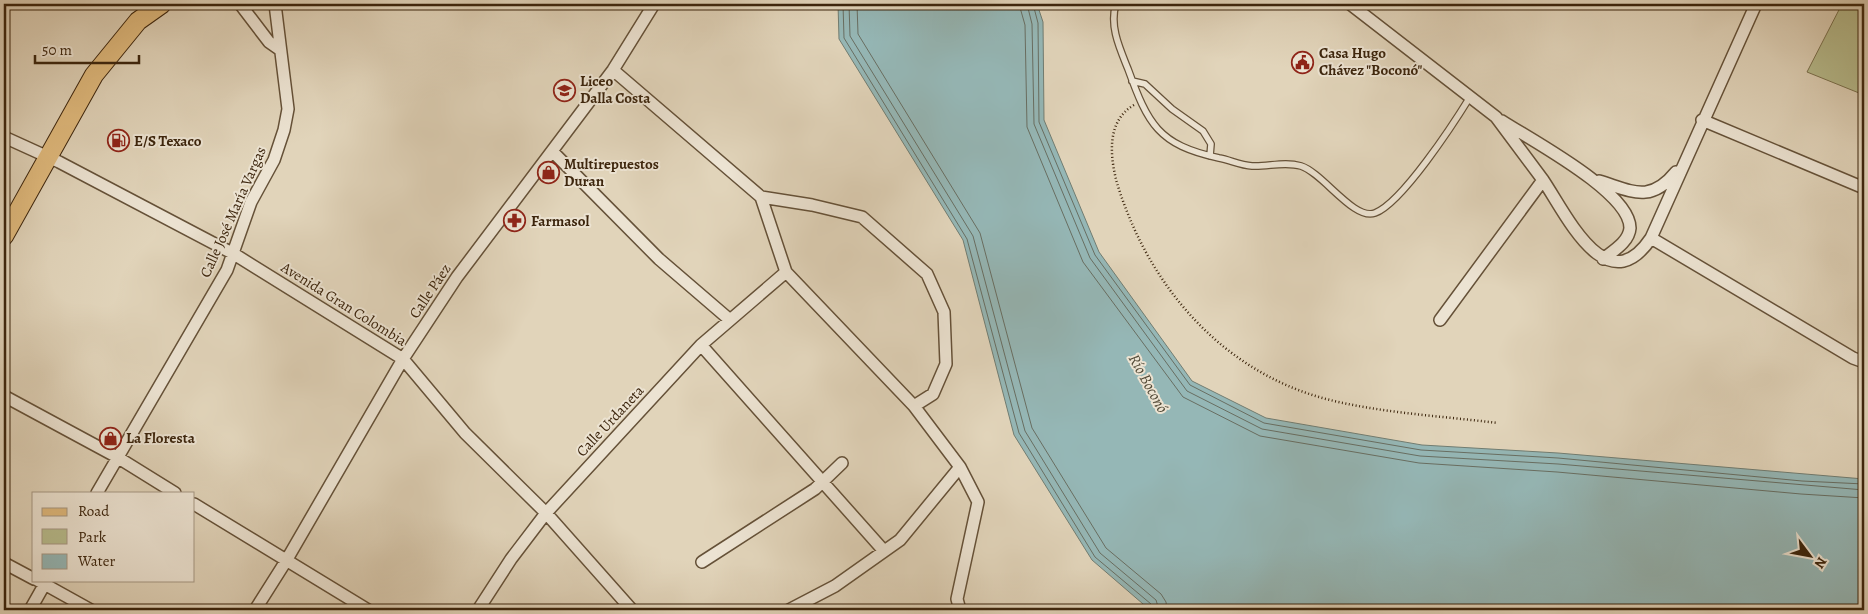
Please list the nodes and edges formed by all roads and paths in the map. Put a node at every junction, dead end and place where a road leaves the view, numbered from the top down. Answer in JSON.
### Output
{"nodes":[{"id":1,"x":162,"y":4,"type":"edge"},
{"id":2,"x":240,"y":4,"type":"edge"},
{"id":3,"x":276,"y":4,"type":"edge"},
{"id":4,"x":654,"y":4,"type":"edge"},
{"id":5,"x":1116,"y":4,"type":"edge"},
{"id":6,"x":1350,"y":4,"type":"edge"},
{"id":7,"x":1756,"y":4,"type":"edge"},
{"id":8,"x":279,"y":49,"type":"junction"},
{"id":9,"x":613,"y":70,"type":"junction"},
{"id":10,"x":1132,"y":81,"type":"junction"},
{"id":11,"x":1470,"y":97,"type":"junction"},
{"id":12,"x":1140,"y":102,"type":"junction"},
{"id":13,"x":1496,"y":117,"type":"junction"},
{"id":14,"x":1702,"y":120,"type":"junction"},
{"id":15,"x":4,"y":136,"type":"edge"},
{"id":16,"x":552,"y":151,"type":"junction"},
{"id":17,"x":1210,"y":156,"type":"junction"},
{"id":18,"x":48,"y":157,"type":"junction"},
{"id":19,"x":1684,"y":164,"type":"junction"},
{"id":20,"x":1543,"y":180,"type":"junction"},
{"id":21,"x":1595,"y":180,"type":"junction"},
{"id":22,"x":1864,"y":188,"type":"edge"},
{"id":23,"x":761,"y":197,"type":"junction"},
{"id":24,"x":4,"y":236,"type":"edge"},
{"id":25,"x":1651,"y":238,"type":"junction"},
{"id":26,"x":234,"y":254,"type":"junction"},
{"id":27,"x":1603,"y":259,"type":"junction"},
{"id":28,"x":786,"y":272,"type":"junction"},
{"id":29,"x":730,"y":320,"type":"junction"},
{"id":30,"x":1440,"y":320,"type":"dead end"},
{"id":31,"x":700,"y":345,"type":"junction"},
{"id":32,"x":402,"y":359,"type":"junction"},
{"id":33,"x":1864,"y":362,"type":"edge"},
{"id":34,"x":4,"y":396,"type":"edge"},
{"id":35,"x":914,"y":406,"type":"junction"},
{"id":36,"x":1498,"y":423,"type":"dead end"},
{"id":37,"x":117,"y":457,"type":"junction"},
{"id":38,"x":842,"y":463,"type":"dead end"},
{"id":39,"x":960,"y":467,"type":"junction"},
{"id":40,"x":822,"y":483,"type":"junction"},
{"id":41,"x":98,"y":492,"type":"edge"},
{"id":42,"x":173,"y":492,"type":"edge"},
{"id":43,"x":195,"y":505,"type":"edge"},
{"id":44,"x":546,"y":513,"type":"junction"},
{"id":45,"x":884,"y":551,"type":"junction"},
{"id":46,"x":286,"y":562,"type":"junction"},
{"id":47,"x":702,"y":562,"type":"dead end"},
{"id":48,"x":4,"y":563,"type":"edge"},
{"id":49,"x":32,"y":577,"type":"edge"},
{"id":50,"x":40,"y":582,"type":"edge"},
{"id":51,"x":42,"y":582,"type":"edge"},
{"id":52,"x":30,"y":610,"type":"edge"},
{"id":53,"x":91,"y":610,"type":"edge"},
{"id":54,"x":256,"y":610,"type":"edge"},
{"id":55,"x":368,"y":610,"type":"edge"},
{"id":56,"x":478,"y":610,"type":"edge"},
{"id":57,"x":632,"y":610,"type":"edge"},
{"id":58,"x":788,"y":610,"type":"edge"},
{"id":59,"x":960,"y":610,"type":"edge"}],
"edges":[{"from":1,"to":18,"type":"main road"},
{"from":2,"to":8,"type":"street"},
{"from":3,"to":8,"type":"street","name":"Calle José María Vargas"},
{"from":4,"to":9,"type":"street","name":"Calle Páez"},
{"from":5,"to":10,"type":"lane"},
{"from":6,"to":11,"type":"street"},
{"from":7,"to":14,"type":"street"},
{"from":8,"to":26,"type":"street","name":"Calle José María Vargas"},
{"from":9,"to":16,"type":"street","name":"Calle Páez"},
{"from":9,"to":23,"type":"street"},
{"from":10,"to":12,"type":"lane"},
{"from":10,"to":17,"type":"lane"},
{"from":11,"to":13,"type":"street"},
{"from":11,"to":17,"type":"lane"},
{"from":12,"to":17,"type":"lane"},
{"from":12,"to":36,"type":"path"},
{"from":13,"to":20,"type":"street"},
{"from":13,"to":21,"type":"street"},
{"from":14,"to":19,"type":"street"},
{"from":14,"to":22,"type":"street"},
{"from":15,"to":18,"type":"street","name":"Avenida Gran Colombia"},
{"from":16,"to":29,"type":"street"},
{"from":16,"to":32,"type":"street","name":"Calle Páez"},
{"from":18,"to":24,"type":"main road"},
{"from":18,"to":26,"type":"street","name":"Avenida Gran Colombia"},
{"from":19,"to":21,"type":"street"},
{"from":19,"to":25,"type":"street"},
{"from":20,"to":27,"type":"street"},
{"from":20,"to":30,"type":"street"},
{"from":21,"to":27,"type":"street"},
{"from":23,"to":28,"type":"street"},
{"from":23,"to":35,"type":"street"},
{"from":25,"to":27,"type":"street"},
{"from":25,"to":33,"type":"street"},
{"from":26,"to":32,"type":"street","name":"Avenida Gran Colombia"},
{"from":26,"to":37,"type":"street","name":"Calle José María Vargas"},
{"from":28,"to":29,"type":"street","name":"Calle Urdaneta"},
{"from":28,"to":35,"type":"street"},
{"from":29,"to":31,"type":"street","name":"Calle Urdaneta"},
{"from":31,"to":40,"type":"street"},
{"from":31,"to":44,"type":"street","name":"Calle Urdaneta"},
{"from":32,"to":44,"type":"street","name":"Avenida Gran Colombia"},
{"from":32,"to":46,"type":"street","name":"Calle Páez"},
{"from":34,"to":37,"type":"street"},
{"from":35,"to":39,"type":"street"},
{"from":37,"to":41,"type":"street","name":"Calle José María Vargas"},
{"from":37,"to":42,"type":"street"},
{"from":38,"to":40,"type":"street"},
{"from":39,"to":45,"type":"street"},
{"from":39,"to":59,"type":"street"},
{"from":40,"to":45,"type":"street"},
{"from":40,"to":47,"type":"street"},
{"from":43,"to":46,"type":"street"},
{"from":44,"to":56,"type":"street","name":"Calle Urdaneta"},
{"from":44,"to":57,"type":"street","name":"Avenida Gran Colombia"},
{"from":45,"to":58,"type":"street"},
{"from":46,"to":54,"type":"street","name":"Calle Páez"},
{"from":46,"to":55,"type":"street"},
{"from":48,"to":49,"type":"street"},
{"from":50,"to":52,"type":"street"},
{"from":51,"to":53,"type":"street"}]}
